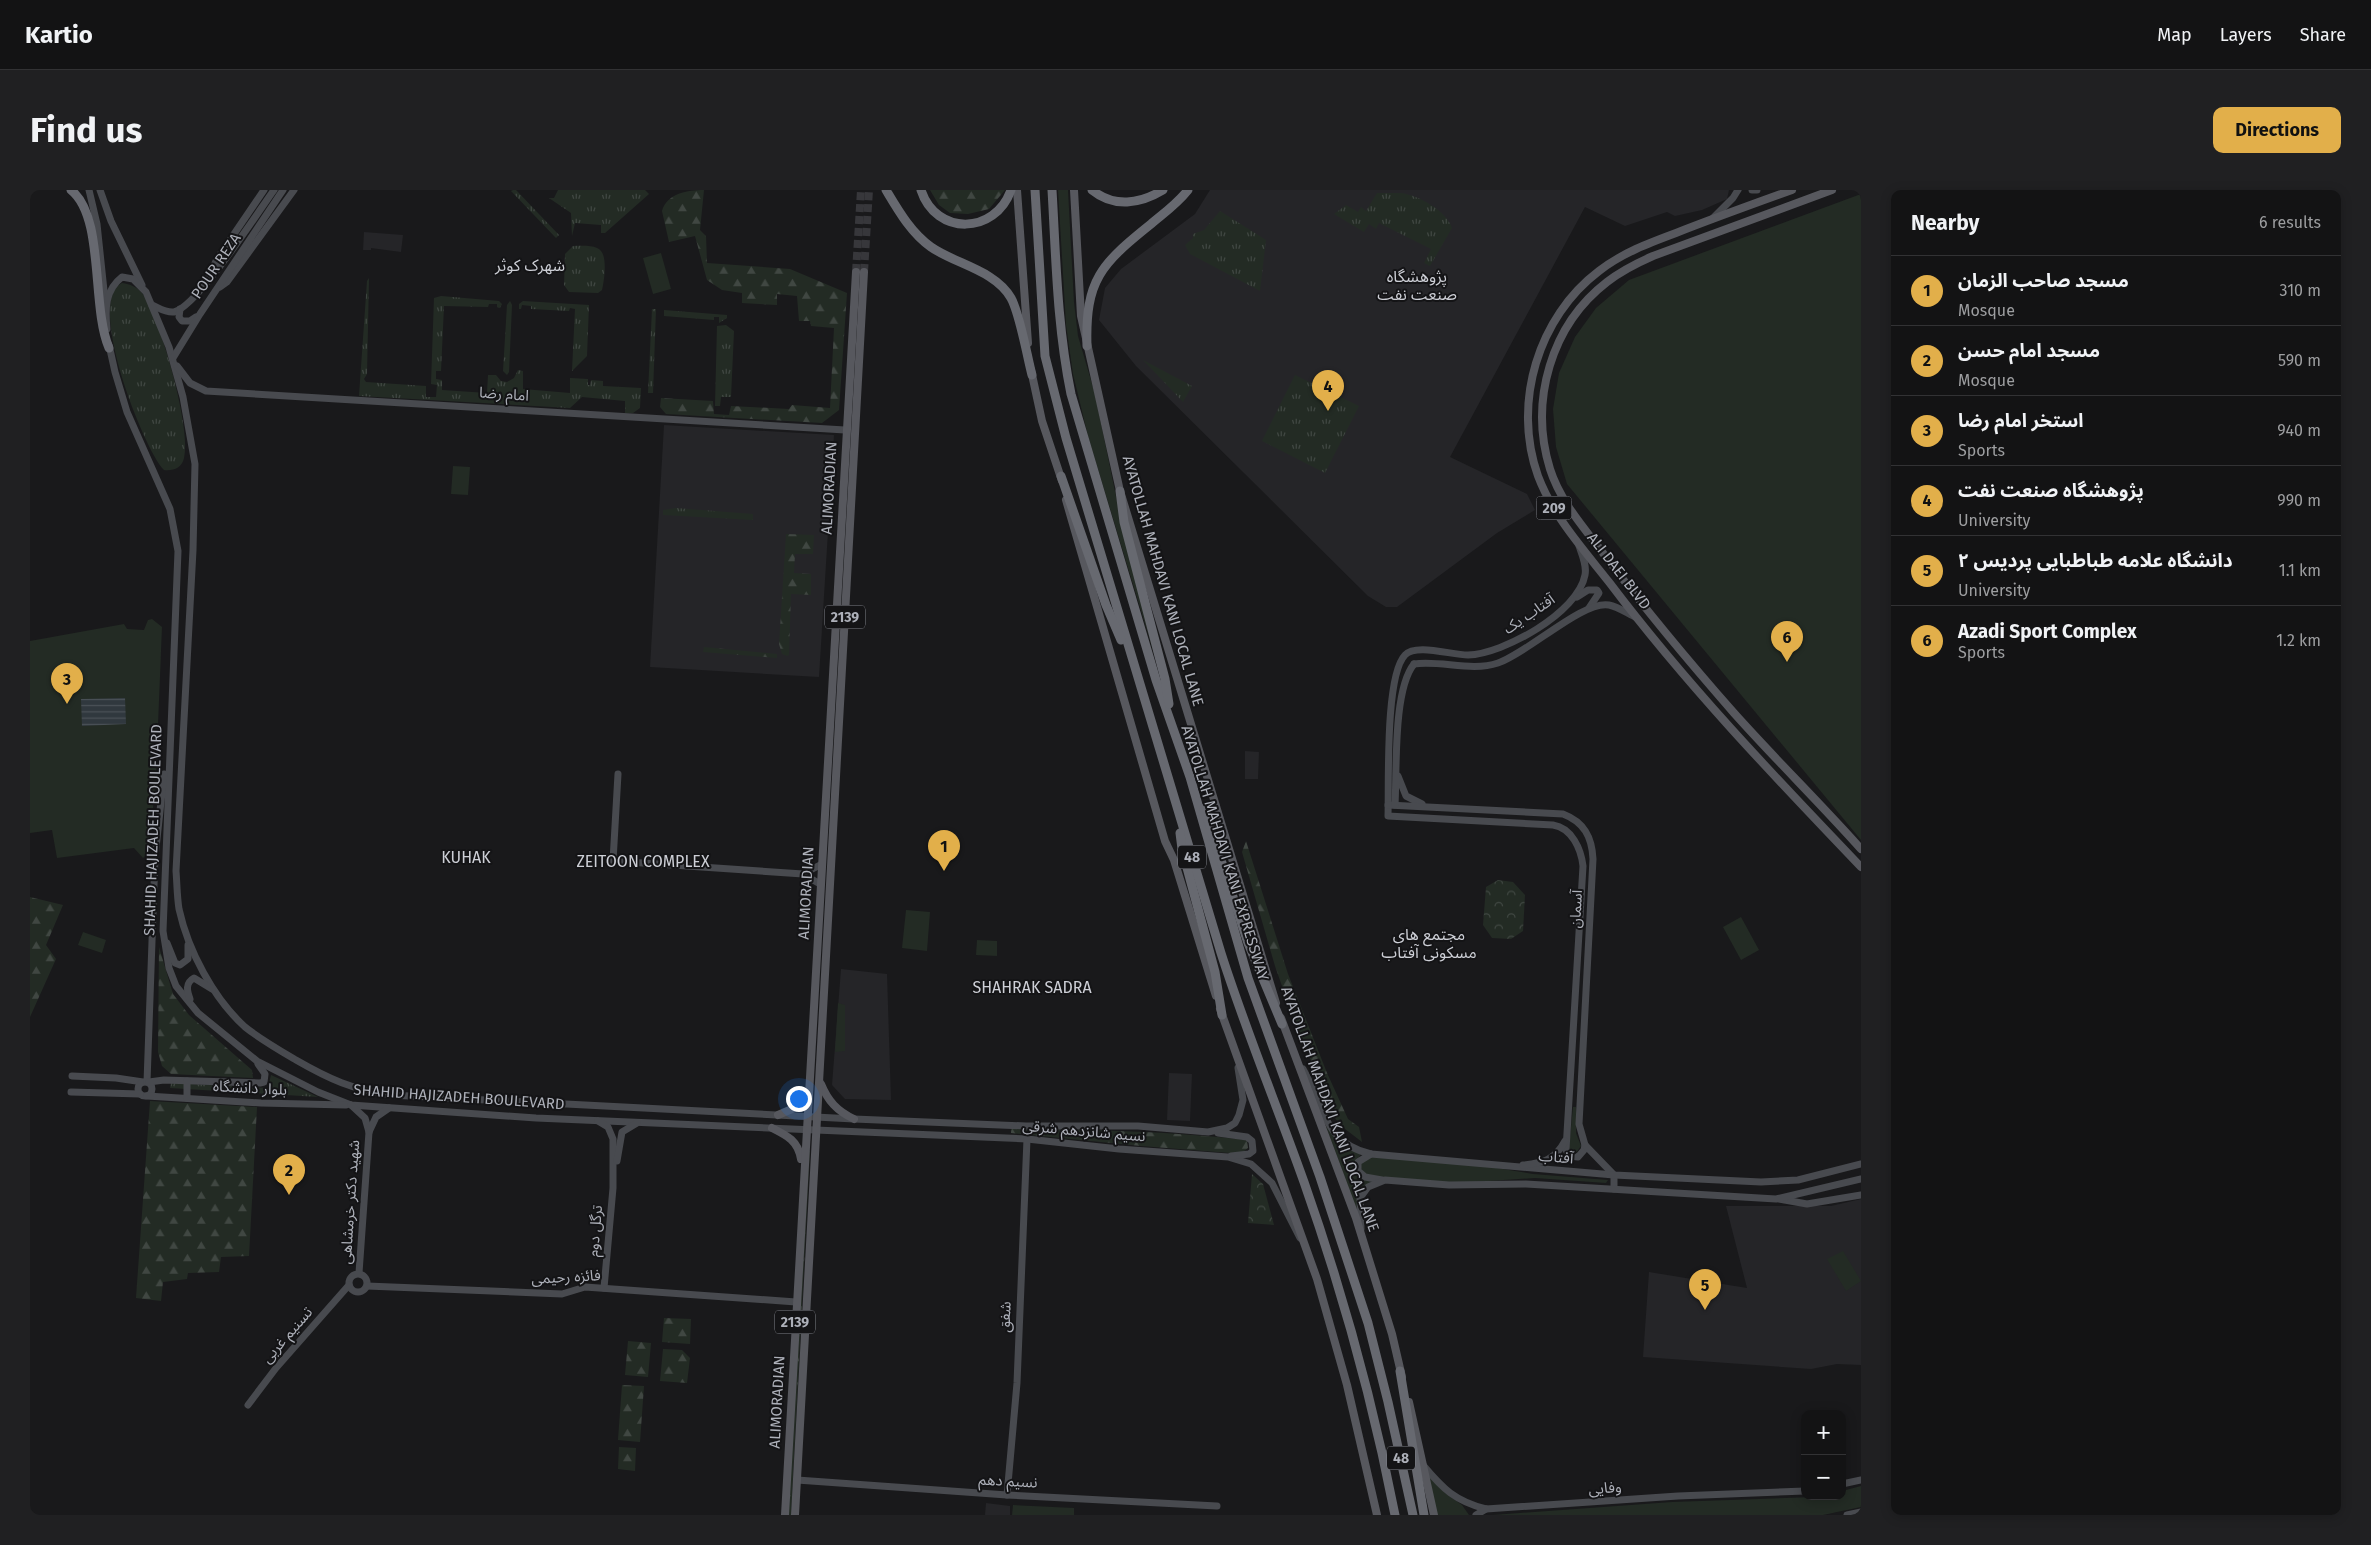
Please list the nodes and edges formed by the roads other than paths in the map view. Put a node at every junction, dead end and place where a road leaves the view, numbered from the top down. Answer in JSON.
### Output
{"nodes":[{"id":1,"x":71,"y":190,"type":"edge"},
{"id":2,"x":89,"y":190,"type":"edge"},
{"id":3,"x":100,"y":190,"type":"edge"},
{"id":4,"x":264,"y":190,"type":"edge"},
{"id":5,"x":274,"y":190,"type":"edge"},
{"id":6,"x":283,"y":190,"type":"edge"},
{"id":7,"x":294,"y":190,"type":"edge"},
{"id":8,"x":886,"y":190,"type":"edge"},
{"id":9,"x":921,"y":190,"type":"edge"},
{"id":10,"x":1011,"y":190,"type":"edge"},
{"id":11,"x":1018,"y":190,"type":"edge"},
{"id":12,"x":1035,"y":190,"type":"edge"},
{"id":13,"x":1052,"y":190,"type":"edge"},
{"id":14,"x":1074,"y":190,"type":"edge"},
{"id":15,"x":1092,"y":190,"type":"edge"},
{"id":16,"x":1163,"y":190,"type":"edge"},
{"id":17,"x":1188,"y":190,"type":"edge"},
{"id":18,"x":1738,"y":190,"type":"edge"},
{"id":19,"x":1752,"y":190,"type":"edge"},
{"id":20,"x":1757,"y":190,"type":"edge"},
{"id":21,"x":1792,"y":190,"type":"edge"},
{"id":22,"x":1832,"y":190,"type":"edge"},
{"id":23,"x":1712,"y":218,"type":"junction"},
{"id":24,"x":856,"y":272,"type":"tunnel mouth"},
{"id":25,"x":864,"y":272,"type":"tunnel mouth"},
{"id":26,"x":204,"y":284,"type":"junction"},
{"id":27,"x":215,"y":291,"type":"junction"},
{"id":28,"x":146,"y":292,"type":"junction"},
{"id":29,"x":152,"y":305,"type":"junction"},
{"id":30,"x":180,"y":309,"type":"junction"},
{"id":31,"x":106,"y":312,"type":"junction"},
{"id":32,"x":200,"y":314,"type":"junction"},
{"id":33,"x":1087,"y":346,"type":"junction"},
{"id":34,"x":109,"y":348,"type":"junction"},
{"id":35,"x":174,"y":360,"type":"junction"},
{"id":36,"x":1032,"y":375,"type":"junction"},
{"id":37,"x":845,"y":430,"type":"junction"},
{"id":38,"x":855,"y":430,"type":"junction"},
{"id":39,"x":1061,"y":476,"type":"junction"},
{"id":40,"x":1120,"y":490,"type":"junction"},
{"id":41,"x":1577,"y":540,"type":"junction"},
{"id":42,"x":1574,"y":598,"type":"junction"},
{"id":43,"x":1587,"y":609,"type":"junction"},
{"id":44,"x":1638,"y":619,"type":"junction"},
{"id":45,"x":1407,"y":653,"type":"junction"},
{"id":46,"x":1414,"y":664,"type":"junction"},
{"id":47,"x":1136,"y":676,"type":"junction"},
{"id":48,"x":1172,"y":722,"type":"junction"},
{"id":49,"x":169,"y":734,"type":"junction"},
{"id":50,"x":618,"y":774,"type":"dead end"},
{"id":51,"x":1397,"y":774,"type":"junction"},
{"id":52,"x":1190,"y":777,"type":"junction"},
{"id":53,"x":1392,"y":805,"type":"junction"},
{"id":54,"x":1429,"y":807,"type":"junction"},
{"id":55,"x":1178,"y":815,"type":"junction"},
{"id":56,"x":1861,"y":850,"type":"edge"},
{"id":57,"x":820,"y":864,"type":"junction"},
{"id":58,"x":1861,"y":867,"type":"edge"},
{"id":59,"x":803,"y":874,"type":"junction"},
{"id":60,"x":820,"y":884,"type":"junction"},
{"id":61,"x":184,"y":929,"type":"junction"},
{"id":62,"x":163,"y":931,"type":"junction"},
{"id":63,"x":215,"y":991,"type":"junction"},
{"id":64,"x":193,"y":1006,"type":"junction"},
{"id":65,"x":1222,"y":1015,"type":"junction"},
{"id":66,"x":1282,"y":1024,"type":"junction"},
{"id":67,"x":1234,"y":1050,"type":"junction"},
{"id":68,"x":257,"y":1061,"type":"junction"},
{"id":69,"x":1298,"y":1062,"type":"junction"},
{"id":70,"x":72,"y":1076,"type":"dead end"},
{"id":71,"x":820,"y":1080,"type":"junction"},
{"id":72,"x":188,"y":1081,"type":"junction"},
{"id":73,"x":146,"y":1082,"type":"junction"},
{"id":74,"x":810,"y":1088,"type":"junction"},
{"id":75,"x":71,"y":1092,"type":"dead end"},
{"id":76,"x":144,"y":1095,"type":"junction"},
{"id":77,"x":187,"y":1098,"type":"junction"},
{"id":78,"x":351,"y":1105,"type":"junction"},
{"id":79,"x":590,"y":1105,"type":"junction"},
{"id":80,"x":390,"y":1108,"type":"junction"},
{"id":81,"x":778,"y":1115,"type":"junction"},
{"id":82,"x":806,"y":1116,"type":"junction"},
{"id":83,"x":817,"y":1116,"type":"junction"},
{"id":84,"x":854,"y":1119,"type":"junction"},
{"id":85,"x":594,"y":1120,"type":"junction"},
{"id":86,"x":870,"y":1120,"type":"junction"},
{"id":87,"x":637,"y":1123,"type":"junction"},
{"id":88,"x":772,"y":1128,"type":"junction"},
{"id":89,"x":805,"y":1129,"type":"junction"},
{"id":90,"x":816,"y":1130,"type":"junction"},
{"id":91,"x":369,"y":1132,"type":"junction"},
{"id":92,"x":869,"y":1132,"type":"junction"},
{"id":93,"x":1208,"y":1132,"type":"junction"},
{"id":94,"x":1027,"y":1139,"type":"junction"},
{"id":95,"x":1565,"y":1141,"type":"junction"},
{"id":96,"x":1585,"y":1145,"type":"junction"},
{"id":97,"x":1371,"y":1154,"type":"junction"},
{"id":98,"x":1228,"y":1157,"type":"junction"},
{"id":99,"x":1861,"y":1164,"type":"edge"},
{"id":100,"x":1512,"y":1166,"type":"junction"},
{"id":101,"x":803,"y":1171,"type":"junction"},
{"id":102,"x":1614,"y":1175,"type":"junction"},
{"id":103,"x":614,"y":1176,"type":"junction"},
{"id":104,"x":1861,"y":1179,"type":"edge"},
{"id":105,"x":1385,"y":1180,"type":"junction"},
{"id":106,"x":1614,"y":1189,"type":"junction"},
{"id":107,"x":1861,"y":1195,"type":"edge"},
{"id":108,"x":1774,"y":1198,"type":"junction"},
{"id":109,"x":1362,"y":1238,"type":"junction"},
{"id":110,"x":1305,"y":1243,"type":"junction"},
{"id":111,"x":359,"y":1273,"type":"junction"},
{"id":112,"x":349,"y":1285,"type":"junction"},
{"id":113,"x":367,"y":1286,"type":"junction"},
{"id":114,"x":604,"y":1288,"type":"junction"},
{"id":115,"x":796,"y":1302,"type":"junction"},
{"id":116,"x":1400,"y":1371,"type":"junction"},
{"id":117,"x":248,"y":1405,"type":"dead end"},
{"id":118,"x":1423,"y":1465,"type":"junction"},
{"id":119,"x":797,"y":1480,"type":"junction"},
{"id":120,"x":1861,"y":1480,"type":"edge"},
{"id":121,"x":1846,"y":1483,"type":"edge"},
{"id":122,"x":1801,"y":1491,"type":"edge"},
{"id":123,"x":1008,"y":1495,"type":"junction"},
{"id":124,"x":1217,"y":1506,"type":"dead end"},
{"id":125,"x":1486,"y":1509,"type":"junction"},
{"id":126,"x":1861,"y":1512,"type":"edge"},
{"id":127,"x":785,"y":1515,"type":"edge"},
{"id":128,"x":795,"y":1515,"type":"edge"},
{"id":129,"x":1377,"y":1515,"type":"edge"},
{"id":130,"x":1395,"y":1515,"type":"edge"},
{"id":131,"x":1413,"y":1515,"type":"edge"},
{"id":132,"x":1424,"y":1515,"type":"edge"},
{"id":133,"x":1434,"y":1515,"type":"edge"},
{"id":134,"x":1476,"y":1515,"type":"edge"},
{"id":135,"x":1847,"y":1515,"type":"edge"}],
"edges":[{"from":1,"to":34,"type":"highway"},
{"from":2,"to":31,"type":"street"},
{"from":3,"to":28,"type":"street"},
{"from":4,"to":26,"type":"street"},
{"from":5,"to":26,"type":"street","name":"POUR REZA"},
{"from":6,"to":27,"type":"street","name":"POUR REZA"},
{"from":7,"to":27,"type":"street"},
{"from":8,"to":36,"type":"highway"},
{"from":9,"to":10,"type":"highway"},
{"from":11,"to":36,"type":"main road"},
{"from":12,"to":47,"type":"highway","number":"48"},
{"from":13,"to":48,"type":"highway","name":"AYATOLLAH MAHDAVI KANI EXPRESSWAY","number":"48"},
{"from":14,"to":33,"type":"main road","name":"AYATOLLAH MAHDAVI KANI LOCAL LANE"},
{"from":15,"to":16,"type":"highway"},
{"from":17,"to":33,"type":"highway"},
{"from":18,"to":23,"type":"street"},
{"from":19,"to":20,"type":"street"},
{"from":21,"to":23,"type":"main road","name":"ALI DAEI BLVD","number":"209"},
{"from":22,"to":56,"type":"main road","name":"ALI DAEI BLVD","number":"209"},
{"from":23,"to":41,"type":"main road","name":"ALI DAEI BLVD","number":"209"},
{"from":24,"to":37,"type":"main road","name":"ALIMORADIAN","number":"2139"},
{"from":25,"to":38,"type":"main road","name":"ALIMORADIAN","number":"2139"},
{"from":26,"to":30,"type":"street","name":"POUR REZA"},
{"from":27,"to":32,"type":"street","name":"POUR REZA"},
{"from":28,"to":29,"type":"street"},
{"from":28,"to":31,"type":"street"},
{"from":29,"to":30,"type":"street","name":"POUR REZA"},
{"from":29,"to":35,"type":"street"},
{"from":30,"to":32,"type":"street"},
{"from":31,"to":34,"type":"street","name":"SHAHID HAJIZADEH BOULEVARD"},
{"from":32,"to":35,"type":"street","name":"POUR REZA"},
{"from":33,"to":40,"type":"main road","name":"AYATOLLAH MAHDAVI KANI LOCAL LANE"},
{"from":34,"to":49,"type":"street","name":"SHAHID HAJIZADEH BOULEVARD"},
{"from":35,"to":37,"type":"street","name":"امام رضا"},
{"from":35,"to":61,"type":"street","name":"SHAHID HAJIZADEH BOULEVARD"},
{"from":36,"to":39,"type":"main road"},
{"from":37,"to":38,"type":"main road"},
{"from":37,"to":57,"type":"main road","name":"ALIMORADIAN","number":"2139"},
{"from":38,"to":71,"type":"main road","name":"ALIMORADIAN","number":"2139"},
{"from":39,"to":47,"type":"highway"},
{"from":39,"to":65,"type":"main road"},
{"from":40,"to":48,"type":"highway"},
{"from":40,"to":66,"type":"main road","name":"AYATOLLAH MAHDAVI KANI LOCAL LANE"},
{"from":41,"to":42,"type":"street","name":"آفتاب یک"},
{"from":41,"to":44,"type":"main road","name":"ALI DAEI BLVD","number":"209"},
{"from":42,"to":43,"type":"street"},
{"from":42,"to":45,"type":"street","name":"آفتاب یک"},
{"from":43,"to":44,"type":"street","name":"آفتاب یک"},
{"from":43,"to":46,"type":"street","name":"آفتاب یک"},
{"from":44,"to":58,"type":"main road","name":"ALI DAEI BLVD","number":"209"},
{"from":45,"to":46,"type":"street"},
{"from":45,"to":53,"type":"street"},
{"from":46,"to":51,"type":"street"},
{"from":47,"to":55,"type":"highway","number":"48"},
{"from":48,"to":52,"type":"highway","name":"AYATOLLAH MAHDAVI KANI EXPRESSWAY","number":"48"},
{"from":49,"to":62,"type":"street","name":"SHAHID HAJIZADEH BOULEVARD"},
{"from":49,"to":73,"type":"street"},
{"from":50,"to":59,"type":"street"},
{"from":51,"to":53,"type":"street"},
{"from":51,"to":54,"type":"street"},
{"from":52,"to":66,"type":"highway"},
{"from":52,"to":131,"type":"highway","name":"AYATOLLAH MAHDAVI KANI EXPRESSWAY","number":"48"},
{"from":53,"to":54,"type":"street","name":"آسمان"},
{"from":53,"to":95,"type":"street","name":"آسمان"},
{"from":54,"to":96,"type":"street","name":"آسمان"},
{"from":55,"to":65,"type":"highway"},
{"from":55,"to":130,"type":"highway","number":"48"},
{"from":57,"to":59,"type":"street"},
{"from":57,"to":60,"type":"main road","name":"ALIMORADIAN","number":"2139"},
{"from":59,"to":60,"type":"street"},
{"from":60,"to":74,"type":"main road","name":"ALIMORADIAN","number":"2139"},
{"from":61,"to":62,"type":"street"},
{"from":61,"to":63,"type":"street","name":"SHAHID HAJIZADEH BOULEVARD"},
{"from":62,"to":64,"type":"street","name":"SHAHID HAJIZADEH BOULEVARD"},
{"from":63,"to":64,"type":"street"},
{"from":63,"to":79,"type":"street","name":"SHAHID HAJIZADEH BOULEVARD"},
{"from":64,"to":68,"type":"street","name":"SHAHID HAJIZADEH BOULEVARD"},
{"from":65,"to":67,"type":"main road"},
{"from":66,"to":69,"type":"main road","name":"AYATOLLAH MAHDAVI KANI LOCAL LANE"},
{"from":67,"to":93,"type":"street","name":"نسیم شانزدهم شرقی"},
{"from":67,"to":110,"type":"main road"},
{"from":68,"to":72,"type":"street","name":"بلوار دانشگاه"},
{"from":68,"to":78,"type":"street","name":"SHAHID HAJIZADEH BOULEVARD"},
{"from":69,"to":97,"type":"street","name":"آفتاب"},
{"from":69,"to":109,"type":"main road","name":"AYATOLLAH MAHDAVI KANI LOCAL LANE"},
{"from":70,"to":73,"type":"street","name":"بلوار دانشگاه"},
{"from":71,"to":83,"type":"main road","name":"ALIMORADIAN","number":"2139"},
{"from":71,"to":84,"type":"main road"},
{"from":72,"to":73,"type":"street","name":"بلوار دانشگاه"},
{"from":72,"to":77,"type":"street"},
{"from":73,"to":76,"type":"street"},
{"from":73,"to":76,"type":"street"},
{"from":74,"to":81,"type":"main road"},
{"from":74,"to":82,"type":"main road","name":"ALIMORADIAN","number":"2139"},
{"from":75,"to":76,"type":"street","name":"بلوار دانشگاه"},
{"from":76,"to":77,"type":"street","name":"بلوار دانشگاه"},
{"from":77,"to":78,"type":"street","name":"بلوار دانشگاه"},
{"from":78,"to":80,"type":"street","name":"SHAHID HAJIZADEH BOULEVARD"},
{"from":78,"to":91,"type":"street","name":"شهید دکتر خرمشاهی"},
{"from":79,"to":81,"type":"street","name":"SHAHID HAJIZADEH BOULEVARD"},
{"from":79,"to":85,"type":"street"},
{"from":80,"to":85,"type":"street","name":"SHAHID HAJIZADEH BOULEVARD"},
{"from":80,"to":91,"type":"street","name":"شهید دکتر خرمشاهی"},
{"from":81,"to":82,"type":"street","name":"SHAHID HAJIZADEH BOULEVARD"},
{"from":82,"to":83,"type":"street","name":"SHAHID HAJIZADEH BOULEVARD"},
{"from":82,"to":89,"type":"main road","name":"ALIMORADIAN"},
{"from":83,"to":84,"type":"street","name":"نسیم شانزدهم شرقی"},
{"from":83,"to":90,"type":"main road","name":"ALIMORADIAN"},
{"from":84,"to":86,"type":"street","name":"نسیم شانزدهم شرقی"},
{"from":85,"to":87,"type":"street","name":"SHAHID HAJIZADEH BOULEVARD"},
{"from":85,"to":103,"type":"street","name":"ترگل دوم"},
{"from":86,"to":92,"type":"street"},
{"from":86,"to":93,"type":"street","name":"نسیم شانزدهم شرقی"},
{"from":87,"to":88,"type":"street","name":"SHAHID HAJIZADEH BOULEVARD"},
{"from":87,"to":103,"type":"street","name":"ترگل دوم"},
{"from":88,"to":89,"type":"street","name":"SHAHID HAJIZADEH BOULEVARD"},
{"from":88,"to":101,"type":"main road"},
{"from":89,"to":90,"type":"street","name":"SHAHID HAJIZADEH BOULEVARD"},
{"from":89,"to":101,"type":"main road","name":"ALIMORADIAN","number":"2139"},
{"from":90,"to":92,"type":"street","name":"نسیم شانزدهم شرقی"},
{"from":90,"to":119,"type":"main road","name":"ALIMORADIAN","number":"2139"},
{"from":91,"to":111,"type":"street","name":"شهید دکتر خرمشاهی"},
{"from":92,"to":94,"type":"street","name":"نسیم شانزدهم شرقی"},
{"from":93,"to":98,"type":"street"},
{"from":94,"to":98,"type":"street","name":"نسیم شانزدهم شرقی"},
{"from":94,"to":123,"type":"street","name":"شفق"},
{"from":95,"to":96,"type":"street"},
{"from":95,"to":100,"type":"street"},
{"from":96,"to":102,"type":"street"},
{"from":97,"to":100,"type":"street","name":"آفتاب"},
{"from":97,"to":105,"type":"street","name":"آفتاب"},
{"from":98,"to":110,"type":"street","name":"نسیم شانزدهم شرقی"},
{"from":99,"to":102,"type":"street","name":"آفتاب"},
{"from":100,"to":102,"type":"street","name":"آفتاب"},
{"from":101,"to":115,"type":"main road","name":"ALIMORADIAN","number":"2139"},
{"from":102,"to":106,"type":"street"},
{"from":103,"to":114,"type":"street","name":"ترگل دوم"},
{"from":104,"to":108,"type":"street","name":"آفتاب"},
{"from":105,"to":106,"type":"street","name":"آفتاب"},
{"from":105,"to":109,"type":"street"},
{"from":106,"to":108,"type":"street","name":"آفتاب"},
{"from":107,"to":108,"type":"street"},
{"from":109,"to":116,"type":"main road","name":"AYATOLLAH MAHDAVI KANI LOCAL LANE"},
{"from":110,"to":129,"type":"main road"},
{"from":111,"to":112,"type":"street"},
{"from":111,"to":113,"type":"street"},
{"from":112,"to":113,"type":"street"},
{"from":112,"to":117,"type":"street","name":"تسنیم غربی"},
{"from":113,"to":114,"type":"street","name":"فائزه رحیمی"},
{"from":114,"to":115,"type":"street","name":"فائزه رحیمی"},
{"from":115,"to":127,"type":"main road","name":"ALIMORADIAN","number":"2139"},
{"from":116,"to":118,"type":"main road","name":"AYATOLLAH MAHDAVI KANI LOCAL LANE"},
{"from":116,"to":132,"type":"highway"},
{"from":118,"to":125,"type":"street","name":"وفایی"},
{"from":118,"to":133,"type":"main road","name":"AYATOLLAH MAHDAVI KANI LOCAL LANE"},
{"from":119,"to":123,"type":"street","name":"نسیم دهم"},
{"from":119,"to":128,"type":"main road","name":"ALIMORADIAN","number":"2139"},
{"from":120,"to":121,"type":"street"},
{"from":122,"to":125,"type":"street","name":"وفایی"},
{"from":123,"to":124,"type":"street","name":"نسیم دهم"},
{"from":125,"to":134,"type":"street"},
{"from":126,"to":135,"type":"street"}]}
